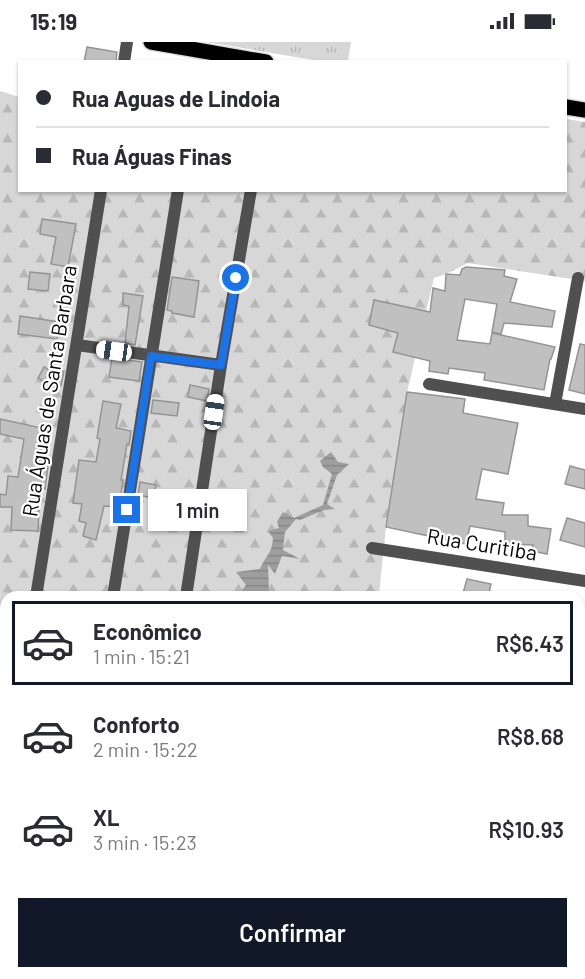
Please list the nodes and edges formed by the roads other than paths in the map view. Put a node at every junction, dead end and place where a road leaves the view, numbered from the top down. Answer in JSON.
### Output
{"nodes":[{"id":1,"x":127,"y":42,"type":"edge"},
{"id":2,"x":151,"y":42,"type":"edge"},
{"id":3,"x":201,"y":56,"type":"edge"},
{"id":4,"x":124,"y":60,"type":"edge"},
{"id":5,"x":244,"y":60,"type":"edge"},
{"id":6,"x":567,"y":107,"type":"edge"},
{"id":7,"x":585,"y":110,"type":"edge"},
{"id":8,"x":101,"y":192,"type":"edge"},
{"id":9,"x":178,"y":192,"type":"edge"},
{"id":10,"x":251,"y":192,"type":"edge"},
{"id":11,"x":578,"y":278,"type":"dead end"},
{"id":12,"x":77,"y":345,"type":"junction"},
{"id":13,"x":151,"y":356,"type":"junction"},
{"id":14,"x":221,"y":365,"type":"junction"},
{"id":15,"x":429,"y":384,"type":"dead end"},
{"id":16,"x":555,"y":404,"type":"junction"},
{"id":17,"x":585,"y":409,"type":"edge"},
{"id":18,"x":372,"y":548,"type":"dead end"},
{"id":19,"x":585,"y":581,"type":"edge"},
{"id":20,"x":37,"y":591,"type":"edge"},
{"id":21,"x":114,"y":591,"type":"edge"},
{"id":22,"x":187,"y":591,"type":"edge"}],
"edges":[{"from":1,"to":4,"type":"street"},
{"from":2,"to":3,"type":"main road"},
{"from":3,"to":5,"type":"main road"},
{"from":6,"to":7,"type":"main road"},
{"from":8,"to":12,"type":"street","name":"Rua Águas de Santa Barbara"},
{"from":9,"to":13,"type":"street"},
{"from":10,"to":14,"type":"street"},
{"from":11,"to":16,"type":"street"},
{"from":12,"to":13,"type":"street"},
{"from":12,"to":20,"type":"street","name":"Rua Águas de Santa Barbara"},
{"from":13,"to":14,"type":"street"},
{"from":13,"to":21,"type":"street"},
{"from":14,"to":22,"type":"street"},
{"from":15,"to":16,"type":"street"},
{"from":16,"to":17,"type":"street"},
{"from":18,"to":19,"type":"street","name":"Rua Curitiba"}]}
